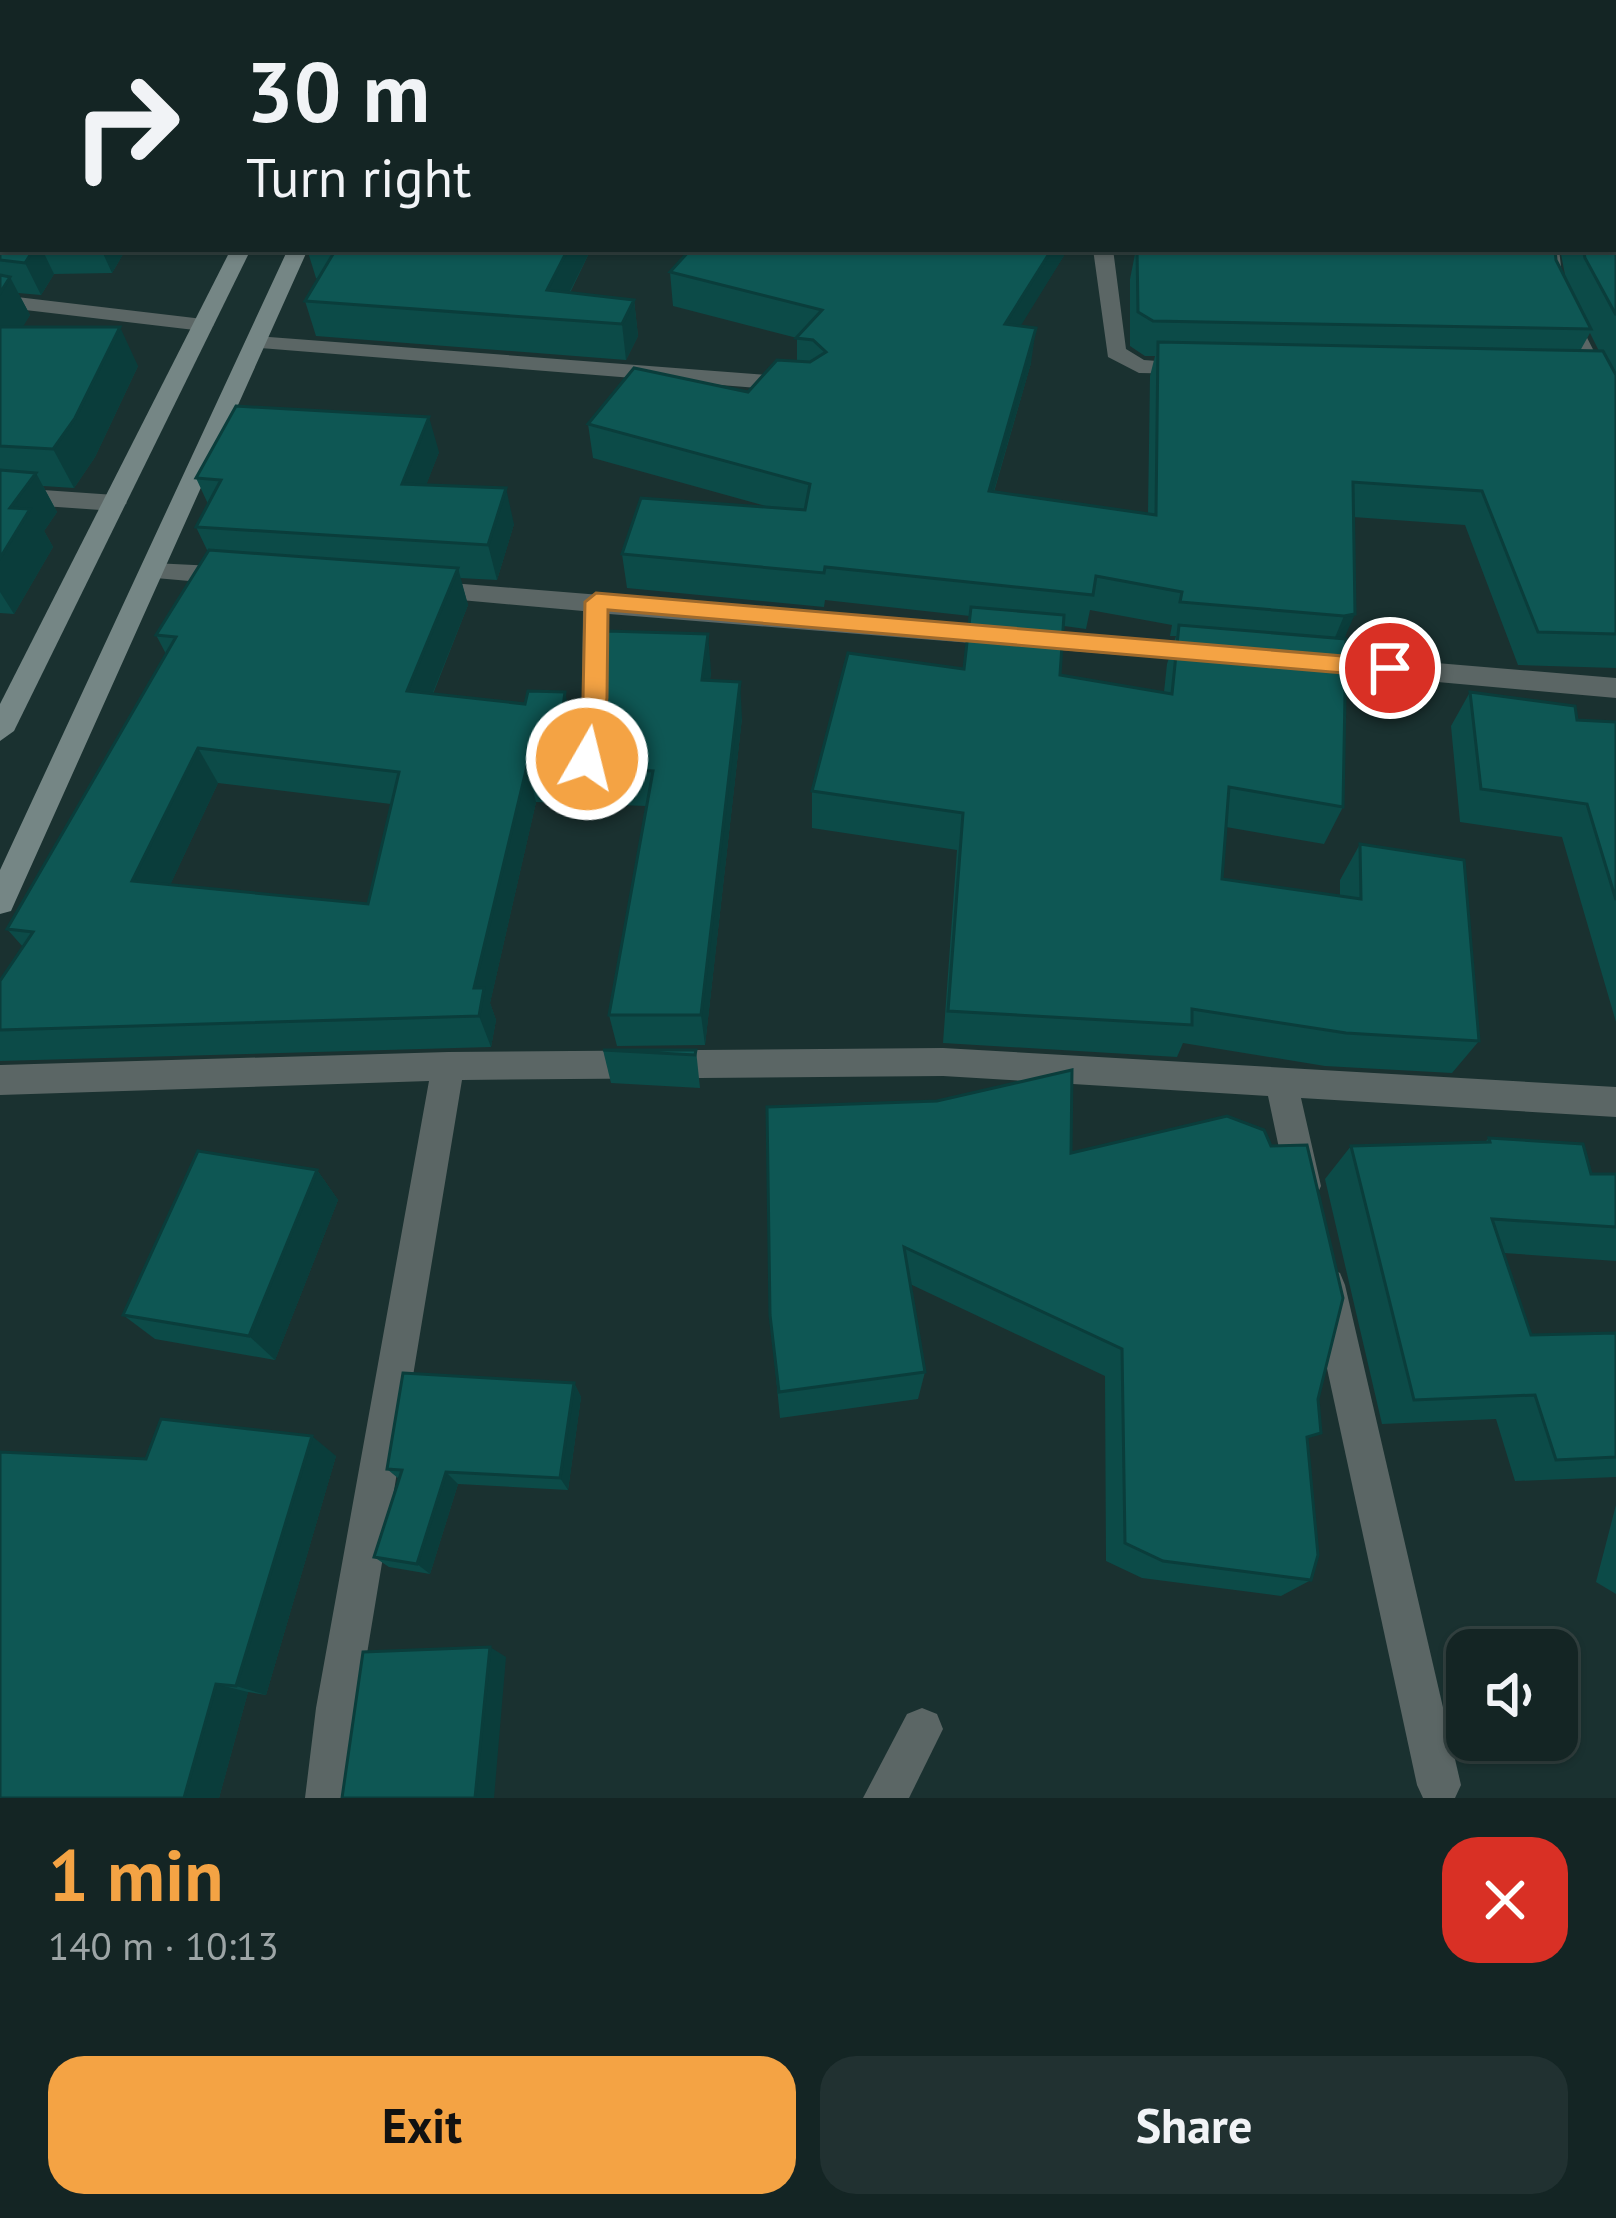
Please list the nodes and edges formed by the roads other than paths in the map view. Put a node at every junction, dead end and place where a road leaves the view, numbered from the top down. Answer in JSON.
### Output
{"nodes":[{"id":1,"x":240,"y":252,"type":"edge"},
{"id":2,"x":297,"y":252,"type":"edge"},
{"id":3,"x":1103,"y":252,"type":"edge"},
{"id":4,"x":1549,"y":252,"type":"edge"},
{"id":5,"x":0,"y":301,"type":"edge"},
{"id":6,"x":203,"y":325,"type":"junction"},
{"id":7,"x":256,"y":342,"type":"junction"},
{"id":8,"x":1213,"y":370,"type":"edge"},
{"id":9,"x":810,"y":385,"type":"edge"},
{"id":10,"x":1616,"y":416,"type":"edge"},
{"id":11,"x":0,"y":495,"type":"edge"},
{"id":12,"x":115,"y":503,"type":"junction"},
{"id":13,"x":153,"y":571,"type":"junction"},
{"id":14,"x":270,"y":579,"type":"edge"},
{"id":15,"x":410,"y":588,"type":"edge"},
{"id":16,"x":596,"y":602,"type":"junction"},
{"id":17,"x":1616,"y":688,"type":"edge"},
{"id":18,"x":0,"y":731,"type":"edge"},
{"id":19,"x":587,"y":759,"type":"edge"},
{"id":20,"x":0,"y":902,"type":"edge"},
{"id":21,"x":448,"y":1066,"type":"junction"},
{"id":22,"x":0,"y":1080,"type":"edge"},
{"id":23,"x":1281,"y":1080,"type":"junction"},
{"id":24,"x":1616,"y":1102,"type":"edge"},
{"id":25,"x":922,"y":1730,"type":"dead end"},
{"id":26,"x":1439,"y":1785,"type":"dead end"},
{"id":27,"x":327,"y":1798,"type":"edge"},
{"id":28,"x":885,"y":1798,"type":"edge"}],
"edges":[{"from":1,"to":6,"type":"main road"},
{"from":2,"to":7,"type":"main road"},
{"from":3,"to":8,"type":"street"},
{"from":4,"to":10,"type":"street"},
{"from":5,"to":6,"type":"street"},
{"from":6,"to":12,"type":"main road"},
{"from":7,"to":9,"type":"street"},
{"from":7,"to":13,"type":"main road"},
{"from":11,"to":12,"type":"street"},
{"from":12,"to":18,"type":"main road"},
{"from":13,"to":14,"type":"street"},
{"from":13,"to":20,"type":"main road"},
{"from":15,"to":16,"type":"street"},
{"from":16,"to":17,"type":"street"},
{"from":16,"to":19,"type":"street"},
{"from":21,"to":22,"type":"street"},
{"from":21,"to":23,"type":"street"},
{"from":21,"to":27,"type":"street"},
{"from":23,"to":24,"type":"street"},
{"from":23,"to":26,"type":"street"},
{"from":25,"to":28,"type":"street"}]}
